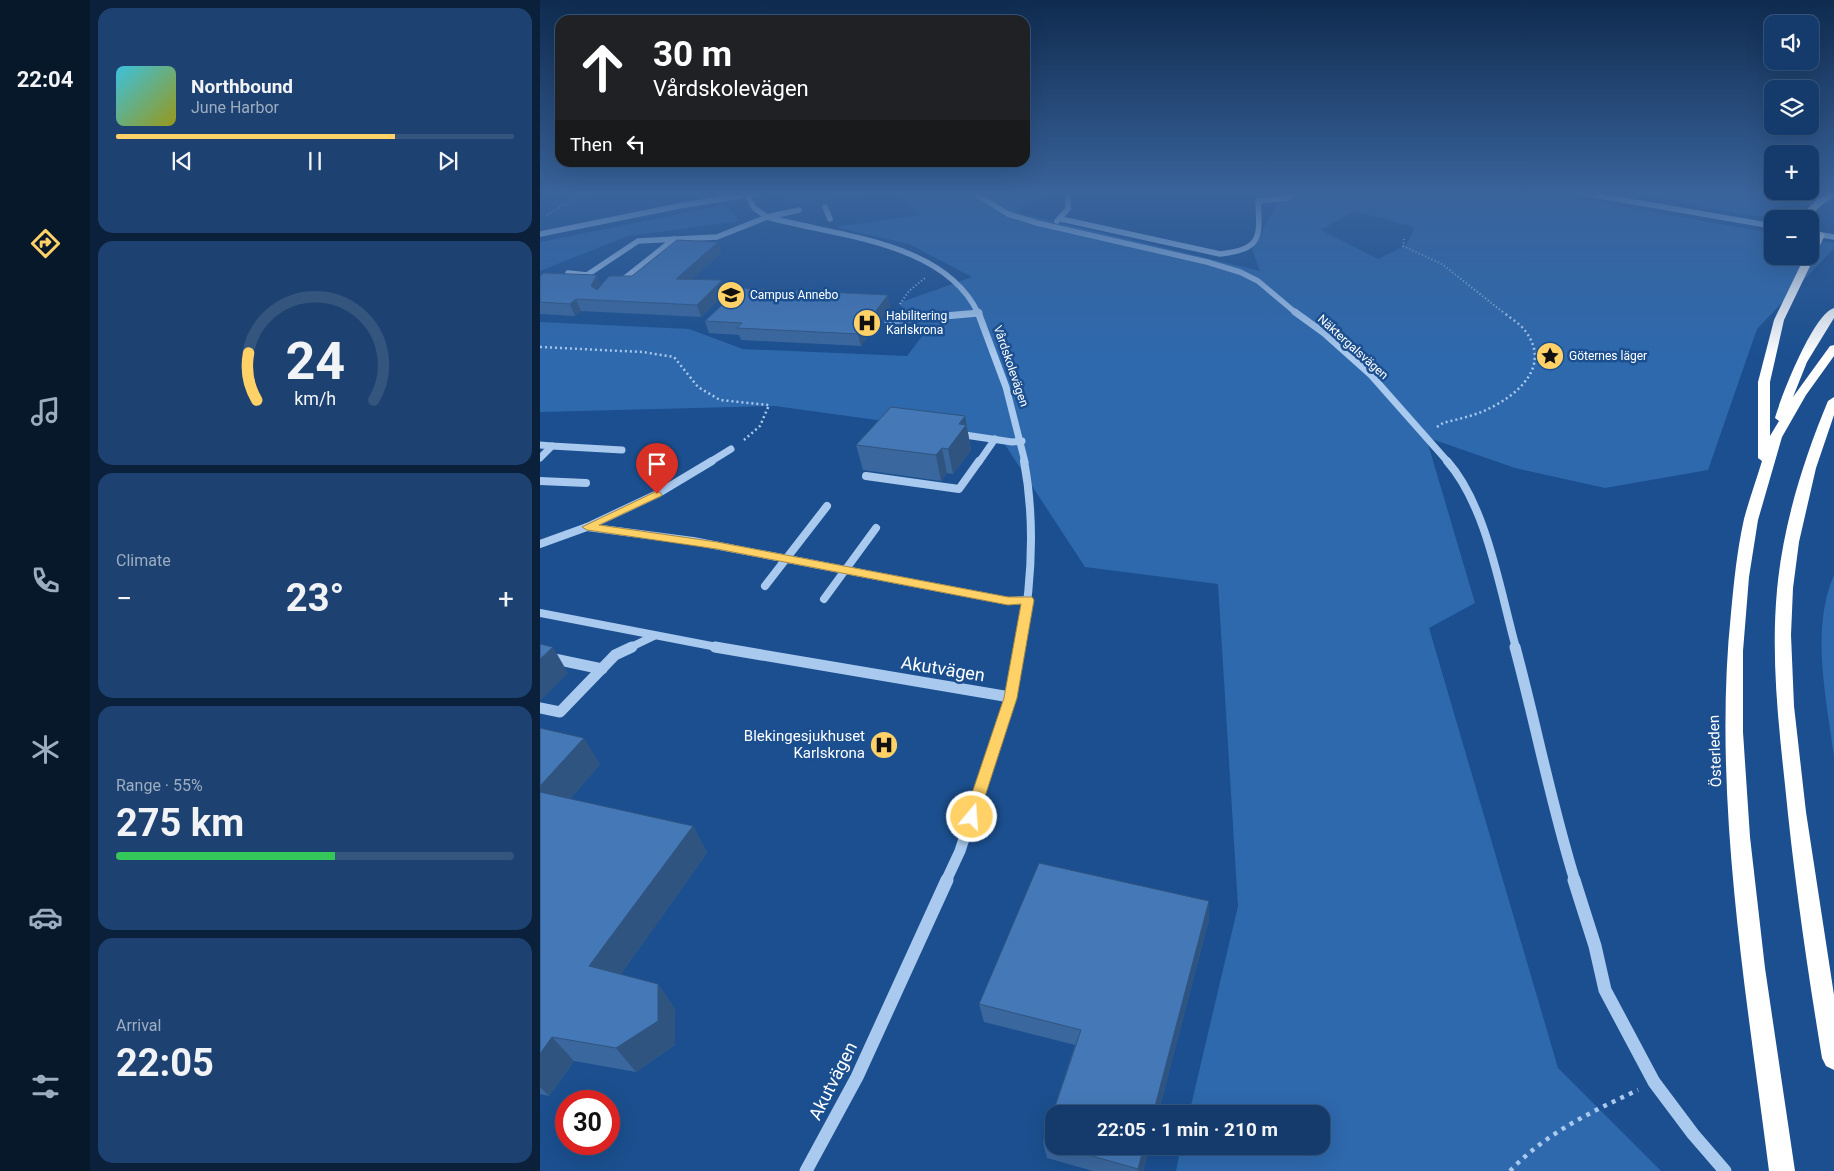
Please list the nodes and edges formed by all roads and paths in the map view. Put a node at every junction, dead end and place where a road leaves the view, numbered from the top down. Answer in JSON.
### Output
{"nodes":[{"id":1,"x":629,"y":248,"type":"edge"},
{"id":2,"x":663,"y":248,"type":"edge"},
{"id":3,"x":888,"y":248,"type":"edge"},
{"id":4,"x":1144,"y":248,"type":"edge"},
{"id":5,"x":1191,"y":248,"type":"edge"},
{"id":6,"x":1246,"y":248,"type":"edge"},
{"id":7,"x":1407,"y":248,"type":"edge"},
{"id":8,"x":1220,"y":254,"type":"junction"},
{"id":9,"x":1207,"y":262,"type":"junction"},
{"id":10,"x":1806,"y":265,"type":"edge"},
{"id":11,"x":568,"y":273,"type":"edge"},
{"id":12,"x":926,"y":277,"type":"dead end"},
{"id":13,"x":620,"y":282,"type":"edge"},
{"id":14,"x":1834,"y":311,"type":"edge"},
{"id":15,"x":980,"y":313,"type":"junction"},
{"id":16,"x":888,"y":321,"type":"joint"},
{"id":17,"x":540,"y":347,"type":"edge"},
{"id":18,"x":1834,"y":348,"type":"edge"},
{"id":19,"x":1834,"y":401,"type":"edge"},
{"id":20,"x":1834,"y":424,"type":"edge"},
{"id":21,"x":948,"y":432,"type":"edge"},
{"id":22,"x":1426,"y":436,"type":"junction"},
{"id":23,"x":1776,"y":437,"type":"junction"},
{"id":24,"x":1818,"y":438,"type":"junction"},
{"id":25,"x":996,"y":439,"type":"junction"},
{"id":26,"x":1022,"y":441,"type":"junction"},
{"id":27,"x":540,"y":445,"type":"edge"},
{"id":28,"x":552,"y":446,"type":"junction"},
{"id":29,"x":731,"y":449,"type":"joint"},
{"id":30,"x":622,"y":450,"type":"dead end"},
{"id":31,"x":540,"y":458,"type":"edge"},
{"id":32,"x":1764,"y":474,"type":"junction"},
{"id":33,"x":866,"y":476,"type":"edge"},
{"id":34,"x":540,"y":481,"type":"edge"},
{"id":35,"x":586,"y":483,"type":"dead end"},
{"id":36,"x":827,"y":506,"type":"dead end"},
{"id":37,"x":587,"y":527,"type":"junction"},
{"id":38,"x":876,"y":528,"type":"dead end"},
{"id":39,"x":540,"y":544,"type":"edge"},
{"id":40,"x":788,"y":559,"type":"junction"},
{"id":41,"x":845,"y":569,"type":"junction"},
{"id":42,"x":765,"y":586,"type":"dead end"},
{"id":43,"x":824,"y":599,"type":"dead end"},
{"id":44,"x":1028,"y":600,"type":"junction"},
{"id":45,"x":540,"y":612,"type":"edge"},
{"id":46,"x":654,"y":636,"type":"junction"},
{"id":47,"x":540,"y":656,"type":"edge"},
{"id":48,"x":602,"y":669,"type":"junction"},
{"id":49,"x":1010,"y":698,"type":"junction"},
{"id":50,"x":540,"y":708,"type":"edge"},
{"id":51,"x":1533,"y":712,"type":"joint"},
{"id":52,"x":1834,"y":1058,"type":"edge"},
{"id":53,"x":1654,"y":1082,"type":"junction"},
{"id":54,"x":806,"y":1171,"type":"edge"},
{"id":55,"x":1510,"y":1171,"type":"edge"},
{"id":56,"x":1725,"y":1171,"type":"edge"},
{"id":57,"x":1782,"y":1171,"type":"edge"}],
"edges":[{"from":1,"to":11,"type":"street"},
{"from":2,"to":13,"type":"street"},
{"from":3,"to":15,"type":"street","name":"Vårdskolevägen"},
{"from":4,"to":9,"type":"street","name":"Näktergalsvägen"},
{"from":5,"to":8,"type":"street"},
{"from":6,"to":8,"type":"street"},
{"from":7,"to":22,"type":"path"},
{"from":8,"to":9,"type":"street"},
{"from":9,"to":22,"type":"street","name":"Näktergalsvägen"},
{"from":10,"to":32,"type":"highway"},
{"from":12,"to":16,"type":"path"},
{"from":14,"to":23,"type":"highway"},
{"from":15,"to":16,"type":"street"},
{"from":15,"to":26,"type":"street","name":"Vårdskolevägen"},
{"from":17,"to":29,"type":"path"},
{"from":18,"to":23,"type":"highway","name":"Österleden"},
{"from":19,"to":24,"type":"highway"},
{"from":20,"to":24,"type":"highway"},
{"from":21,"to":25,"type":"street"},
{"from":22,"to":51,"type":"street","name":"Näktergalsvägen"},
{"from":23,"to":32,"type":"highway","name":"Österleden"},
{"from":24,"to":52,"type":"highway"},
{"from":25,"to":26,"type":"street"},
{"from":25,"to":33,"type":"street"},
{"from":26,"to":44,"type":"street","name":"Vårdskolevägen"},
{"from":27,"to":28,"type":"street"},
{"from":28,"to":30,"type":"street"},
{"from":28,"to":31,"type":"street"},
{"from":29,"to":37,"type":"street"},
{"from":32,"to":57,"type":"highway","name":"Österleden"},
{"from":34,"to":35,"type":"street"},
{"from":36,"to":40,"type":"street"},
{"from":37,"to":39,"type":"street"},
{"from":37,"to":40,"type":"street"},
{"from":38,"to":41,"type":"street"},
{"from":40,"to":41,"type":"street"},
{"from":40,"to":42,"type":"street"},
{"from":41,"to":43,"type":"street"},
{"from":41,"to":44,"type":"street"},
{"from":44,"to":49,"type":"street","name":"Vårdskolevägen"},
{"from":45,"to":46,"type":"street","name":"Akutvägen"},
{"from":46,"to":48,"type":"street"},
{"from":46,"to":49,"type":"street","name":"Akutvägen"},
{"from":47,"to":48,"type":"street"},
{"from":48,"to":50,"type":"street"},
{"from":49,"to":54,"type":"street","name":"Akutvägen"},
{"from":51,"to":53,"type":"street"},
{"from":53,"to":55,"type":"path"},
{"from":53,"to":56,"type":"street"}]}
